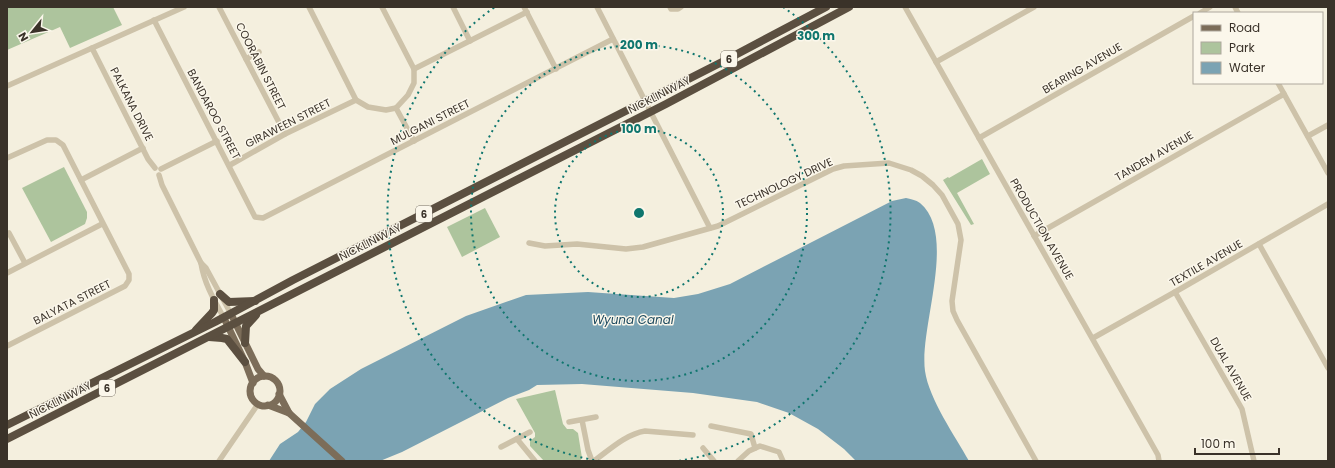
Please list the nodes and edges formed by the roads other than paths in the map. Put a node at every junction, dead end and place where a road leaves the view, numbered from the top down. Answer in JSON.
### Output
{"nodes":[{"id":1,"x":184,"y":7,"type":"edge"},
{"id":2,"x":219,"y":7,"type":"edge"},
{"id":3,"x":309,"y":7,"type":"edge"},
{"id":4,"x":382,"y":7,"type":"edge"},
{"id":5,"x":453,"y":7,"type":"edge"},
{"id":6,"x":597,"y":7,"type":"edge"},
{"id":7,"x":670,"y":7,"type":"edge"},
{"id":8,"x":681,"y":7,"type":"edge"},
{"id":9,"x":826,"y":7,"type":"edge"},
{"id":10,"x":849,"y":7,"type":"edge"},
{"id":11,"x":905,"y":7,"type":"edge"},
{"id":12,"x":1034,"y":7,"type":"edge"},
{"id":13,"x":526,"y":10,"type":"edge"},
{"id":14,"x":1193,"y":17,"type":"edge"},
{"id":15,"x":154,"y":20,"type":"junction"},
{"id":16,"x":613,"y":39,"type":"junction"},
{"id":17,"x":470,"y":41,"type":"junction"},
{"id":18,"x":92,"y":48,"type":"junction"},
{"id":19,"x":259,"y":52,"type":"dead end"},
{"id":20,"x":246,"y":59,"type":"junction"},
{"id":21,"x":936,"y":62,"type":"junction"},
{"id":22,"x":414,"y":69,"type":"junction"},
{"id":23,"x":556,"y":69,"type":"junction"},
{"id":24,"x":1279,"y":84,"type":"edge"},
{"id":25,"x":7,"y":86,"type":"edge"},
{"id":26,"x":1284,"y":94,"type":"junction"},
{"id":27,"x":356,"y":100,"type":"junction"},
{"id":28,"x":645,"y":101,"type":"junction"},
{"id":29,"x":396,"y":108,"type":"junction"},
{"id":30,"x":650,"y":112,"type":"junction"},
{"id":31,"x":1328,"y":125,"type":"edge"},
{"id":32,"x":285,"y":134,"type":"junction"},
{"id":33,"x":1308,"y":136,"type":"junction"},
{"id":34,"x":979,"y":138,"type":"junction"},
{"id":35,"x":216,"y":141,"type":"junction"},
{"id":36,"x":414,"y":141,"type":"junction"},
{"id":37,"x":143,"y":148,"type":"junction"},
{"id":38,"x":7,"y":158,"type":"edge"},
{"id":39,"x":230,"y":165,"type":"junction"},
{"id":40,"x":158,"y":171,"type":"junction"},
{"id":41,"x":1328,"y":173,"type":"edge"},
{"id":42,"x":81,"y":180,"type":"junction"},
{"id":43,"x":1328,"y":204,"type":"edge"},
{"id":44,"x":255,"y":217,"type":"joint"},
{"id":45,"x":102,"y":224,"type":"junction"},
{"id":46,"x":710,"y":228,"type":"junction"},
{"id":47,"x":9,"y":233,"type":"dead end"},
{"id":48,"x":1034,"y":236,"type":"junction"},
{"id":49,"x":529,"y":243,"type":"dead end"},
{"id":50,"x":1259,"y":244,"type":"junction"},
{"id":51,"x":25,"y":263,"type":"junction"},
{"id":52,"x":7,"y":272,"type":"edge"},
{"id":53,"x":1175,"y":292,"type":"junction"},
{"id":54,"x":217,"y":297,"type":"junction"},
{"id":55,"x":256,"y":301,"type":"junction"},
{"id":56,"x":261,"y":310,"type":"junction"},
{"id":57,"x":227,"y":316,"type":"junction"},
{"id":58,"x":232,"y":324,"type":"junction"},
{"id":59,"x":194,"y":332,"type":"junction"},
{"id":60,"x":206,"y":338,"type":"junction"},
{"id":61,"x":1092,"y":338,"type":"junction"},
{"id":62,"x":244,"y":343,"type":"junction"},
{"id":63,"x":7,"y":346,"type":"edge"},
{"id":64,"x":245,"y":362,"type":"junction"},
{"id":65,"x":1328,"y":368,"type":"edge"},
{"id":66,"x":264,"y":376,"type":"junction"},
{"id":67,"x":252,"y":383,"type":"junction"},
{"id":68,"x":279,"y":394,"type":"junction"},
{"id":69,"x":258,"y":404,"type":"junction"},
{"id":70,"x":268,"y":405,"type":"junction"},
{"id":71,"x":289,"y":413,"type":"junction"},
{"id":72,"x":596,"y":417,"type":"dead end"},
{"id":73,"x":582,"y":420,"type":"junction"},
{"id":74,"x":569,"y":422,"type":"dead end"},
{"id":75,"x":7,"y":425,"type":"edge"},
{"id":76,"x":711,"y":426,"type":"dead end"},
{"id":77,"x":530,"y":432,"type":"dead end"},
{"id":78,"x":693,"y":435,"type":"dead end"},
{"id":79,"x":517,"y":439,"type":"junction"},
{"id":80,"x":7,"y":440,"type":"edge"},
{"id":81,"x":501,"y":447,"type":"dead end"},
{"id":82,"x":703,"y":448,"type":"dead end"},
{"id":83,"x":755,"y":448,"type":"junction"},
{"id":84,"x":220,"y":461,"type":"edge"},
{"id":85,"x":342,"y":461,"type":"edge"},
{"id":86,"x":535,"y":461,"type":"edge"},
{"id":87,"x":593,"y":461,"type":"edge"},
{"id":88,"x":714,"y":461,"type":"edge"},
{"id":89,"x":738,"y":461,"type":"edge"},
{"id":90,"x":783,"y":461,"type":"edge"},
{"id":91,"x":1036,"y":461,"type":"edge"},
{"id":92,"x":1159,"y":461,"type":"edge"},
{"id":93,"x":1254,"y":461,"type":"edge"}],
"edges":[{"from":1,"to":15,"type":"street"},
{"from":2,"to":20,"type":"street","name":"COORABIN STREET"},
{"from":3,"to":27,"type":"street"},
{"from":4,"to":22,"type":"street"},
{"from":5,"to":17,"type":"street"},
{"from":6,"to":16,"type":"street"},
{"from":7,"to":8,"type":"street"},
{"from":9,"to":28,"type":"highway","name":"NICKLIN WAY","number":"6"},
{"from":10,"to":30,"type":"highway","name":"NICKLIN WAY","number":"6"},
{"from":11,"to":21,"type":"street","name":"PRODUCTION AVENUE"},
{"from":12,"to":21,"type":"street"},
{"from":13,"to":17,"type":"street"},
{"from":13,"to":23,"type":"street"},
{"from":14,"to":34,"type":"street","name":"BEARING AVENUE"},
{"from":15,"to":18,"type":"street"},
{"from":15,"to":35,"type":"street","name":"BANDAROO STREET"},
{"from":16,"to":23,"type":"street","name":"MULGANI STREET"},
{"from":16,"to":28,"type":"street"},
{"from":17,"to":22,"type":"street"},
{"from":18,"to":25,"type":"street"},
{"from":18,"to":37,"type":"street","name":"PALKANA DRIVE"},
{"from":19,"to":20,"type":"street"},
{"from":20,"to":32,"type":"street","name":"COORABIN STREET"},
{"from":21,"to":34,"type":"street","name":"PRODUCTION AVENUE"},
{"from":22,"to":29,"type":"street"},
{"from":23,"to":36,"type":"street","name":"MULGANI STREET"},
{"from":24,"to":26,"type":"street"},
{"from":26,"to":33,"type":"street"},
{"from":26,"to":48,"type":"street","name":"TANDEM AVENUE"},
{"from":27,"to":29,"type":"street"},
{"from":27,"to":32,"type":"street","name":"GIRAWEEN STREET"},
{"from":28,"to":30,"type":"street"},
{"from":28,"to":55,"type":"highway","name":"NICKLIN WAY","number":"6"},
{"from":29,"to":36,"type":"street"},
{"from":30,"to":46,"type":"street"},
{"from":30,"to":56,"type":"highway","name":"NICKLIN WAY","number":"6"},
{"from":31,"to":33,"type":"street"},
{"from":32,"to":39,"type":"street","name":"GIRAWEEN STREET"},
{"from":33,"to":41,"type":"street"},
{"from":34,"to":48,"type":"street","name":"PRODUCTION AVENUE"},
{"from":35,"to":39,"type":"street","name":"BANDAROO STREET"},
{"from":35,"to":40,"type":"street"},
{"from":36,"to":44,"type":"street","name":"MULGANI STREET"},
{"from":37,"to":40,"type":"street","name":"PALKANA DRIVE"},
{"from":37,"to":42,"type":"street"},
{"from":38,"to":42,"type":"street","name":"BALYATA STREET"},
{"from":39,"to":44,"type":"street","name":"BANDAROO STREET"},
{"from":40,"to":54,"type":"street","name":"PALKANA DRIVE"},
{"from":42,"to":45,"type":"street","name":"BALYATA STREET"},
{"from":43,"to":50,"type":"street","name":"TEXTILE AVENUE"},
{"from":45,"to":51,"type":"street"},
{"from":45,"to":63,"type":"street","name":"BALYATA STREET"},
{"from":46,"to":49,"type":"street","name":"TECHNOLOGY DRIVE"},
{"from":46,"to":91,"type":"street","name":"TECHNOLOGY DRIVE"},
{"from":47,"to":51,"type":"street"},
{"from":48,"to":61,"type":"street","name":"PRODUCTION AVENUE"},
{"from":50,"to":53,"type":"street","name":"TEXTILE AVENUE"},
{"from":50,"to":65,"type":"street"},
{"from":51,"to":52,"type":"street"},
{"from":53,"to":61,"type":"street","name":"TEXTILE AVENUE"},
{"from":53,"to":93,"type":"street","name":"DUAL AVENUE"},
{"from":54,"to":55,"type":"highway"},
{"from":54,"to":57,"type":"street","name":"PALKANA DRIVE"},
{"from":54,"to":59,"type":"highway"},
{"from":55,"to":57,"type":"highway","name":"NICKLIN WAY","number":"6"},
{"from":56,"to":58,"type":"highway","name":"NICKLIN WAY","number":"6"},
{"from":56,"to":62,"type":"highway"},
{"from":57,"to":58,"type":"main road"},
{"from":57,"to":59,"type":"highway","name":"NICKLIN WAY","number":"6"},
{"from":58,"to":60,"type":"highway","name":"NICKLIN WAY","number":"6"},
{"from":58,"to":62,"type":"main road"},
{"from":58,"to":64,"type":"main road"},
{"from":59,"to":75,"type":"highway","name":"NICKLIN WAY","number":"6"},
{"from":60,"to":64,"type":"highway"},
{"from":60,"to":80,"type":"highway","name":"NICKLIN WAY","number":"6"},
{"from":61,"to":92,"type":"street","name":"PRODUCTION AVENUE"},
{"from":62,"to":66,"type":"main road"},
{"from":64,"to":67,"type":"main road"},
{"from":66,"to":67,"type":"main road"},
{"from":66,"to":68,"type":"main road"},
{"from":67,"to":69,"type":"main road"},
{"from":68,"to":70,"type":"main road"},
{"from":68,"to":71,"type":"main road"},
{"from":69,"to":70,"type":"main road"},
{"from":69,"to":84,"type":"street"},
{"from":70,"to":71,"type":"main road"},
{"from":71,"to":85,"type":"main road"},
{"from":72,"to":73,"type":"street"},
{"from":73,"to":74,"type":"street"},
{"from":73,"to":87,"type":"street"},
{"from":76,"to":83,"type":"street"},
{"from":77,"to":79,"type":"street"},
{"from":78,"to":87,"type":"street"},
{"from":79,"to":81,"type":"street"},
{"from":79,"to":86,"type":"street"},
{"from":82,"to":88,"type":"street"},
{"from":83,"to":89,"type":"street"},
{"from":83,"to":90,"type":"street"}]}
